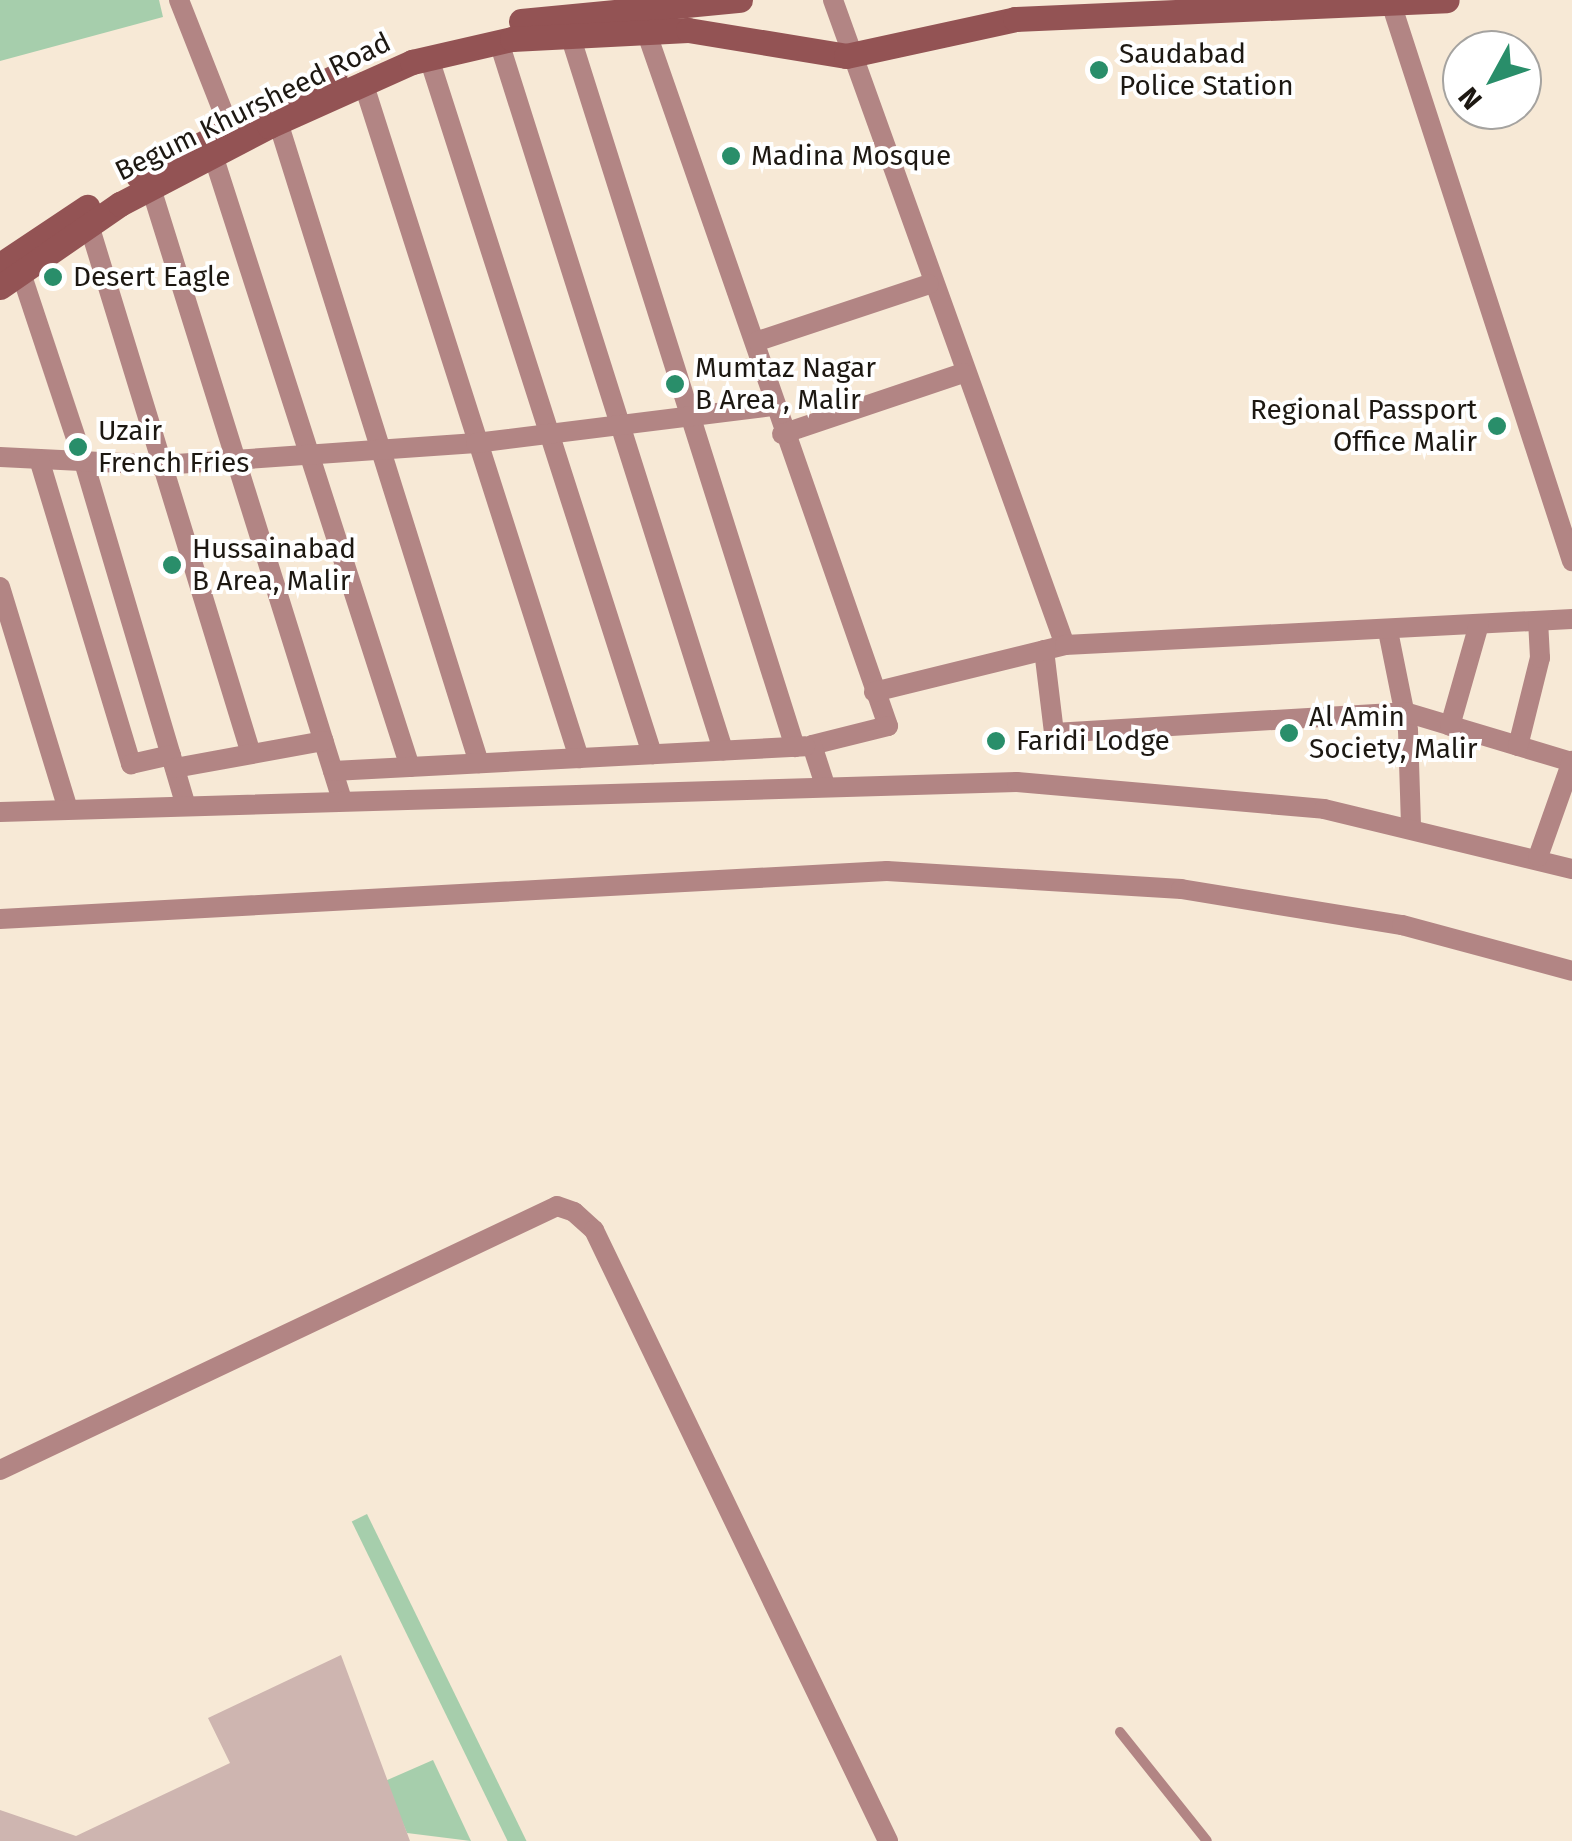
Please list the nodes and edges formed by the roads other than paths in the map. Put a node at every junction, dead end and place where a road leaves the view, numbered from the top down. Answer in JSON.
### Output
{"nodes":[{"id":1,"x":179,"y":0,"type":"edge"},
{"id":2,"x":740,"y":0,"type":"edge"},
{"id":3,"x":833,"y":0,"type":"edge"},
{"id":4,"x":1447,"y":0,"type":"edge"},
{"id":5,"x":1390,"y":2,"type":"edge"},
{"id":6,"x":646,"y":31,"type":"junction"},
{"id":7,"x":569,"y":32,"type":"junction"},
{"id":8,"x":499,"y":42,"type":"junction"},
{"id":9,"x":846,"y":56,"type":"junction"},
{"id":10,"x":429,"y":58,"type":"junction"},
{"id":11,"x":363,"y":82,"type":"junction"},
{"id":12,"x":278,"y":122,"type":"junction"},
{"id":13,"x":225,"y":141,"type":"junction"},
{"id":14,"x":151,"y":188,"type":"junction"},
{"id":15,"x":88,"y":225,"type":"junction"},
{"id":16,"x":5,"y":269,"type":"edge"},
{"id":17,"x":929,"y":284,"type":"junction"},
{"id":18,"x":758,"y":341,"type":"junction"},
{"id":19,"x":963,"y":373,"type":"junction"},
{"id":20,"x":772,"y":406,"type":"junction"},
{"id":21,"x":692,"y":419,"type":"junction"},
{"id":22,"x":624,"y":424,"type":"junction"},
{"id":23,"x":550,"y":432,"type":"junction"},
{"id":24,"x":782,"y":434,"type":"junction"},
{"id":25,"x":476,"y":443,"type":"junction"},
{"id":26,"x":380,"y":446,"type":"junction"},
{"id":27,"x":306,"y":451,"type":"junction"},
{"id":28,"x":234,"y":453,"type":"junction"},
{"id":29,"x":0,"y":457,"type":"edge"},
{"id":30,"x":39,"y":459,"type":"junction"},
{"id":31,"x":84,"y":462,"type":"junction"},
{"id":32,"x":162,"y":465,"type":"junction"},
{"id":33,"x":1572,"y":561,"type":"edge"},
{"id":34,"x":0,"y":587,"type":"edge"},
{"id":35,"x":1572,"y":619,"type":"edge"},
{"id":36,"x":1538,"y":621,"type":"junction"},
{"id":37,"x":1479,"y":624,"type":"junction"},
{"id":38,"x":1388,"y":631,"type":"junction"},
{"id":39,"x":1066,"y":645,"type":"junction"},
{"id":40,"x":1044,"y":650,"type":"junction"},
{"id":41,"x":874,"y":692,"type":"junction"},
{"id":42,"x":1405,"y":712,"type":"junction"},
{"id":43,"x":1450,"y":726,"type":"junction"},
{"id":44,"x":324,"y":741,"type":"junction"},
{"id":45,"x":804,"y":746,"type":"junction"},
{"id":46,"x":1518,"y":746,"type":"junction"},
{"id":47,"x":722,"y":750,"type":"junction"},
{"id":48,"x":252,"y":754,"type":"junction"},
{"id":49,"x":652,"y":754,"type":"junction"},
{"id":50,"x":579,"y":758,"type":"junction"},
{"id":51,"x":173,"y":762,"type":"junction"},
{"id":52,"x":1572,"y":762,"type":"edge"},
{"id":53,"x":479,"y":763,"type":"junction"},
{"id":54,"x":410,"y":767,"type":"junction"},
{"id":55,"x":333,"y":771,"type":"junction"},
{"id":56,"x":824,"y":782,"type":"junction"},
{"id":57,"x":341,"y":797,"type":"junction"},
{"id":58,"x":184,"y":802,"type":"junction"},
{"id":59,"x":67,"y":806,"type":"junction"},
{"id":60,"x":0,"y":810,"type":"edge"},
{"id":61,"x":1412,"y":825,"type":"junction"},
{"id":62,"x":1538,"y":857,"type":"junction"},
{"id":63,"x":1572,"y":869,"type":"edge"},
{"id":64,"x":0,"y":918,"type":"edge"},
{"id":65,"x":1572,"y":972,"type":"edge"},
{"id":66,"x":0,"y":1470,"type":"edge"},
{"id":67,"x":1120,"y":1732,"type":"dead end"},
{"id":68,"x":888,"y":1841,"type":"edge"},
{"id":69,"x":1207,"y":1841,"type":"edge"}],
"edges":[{"from":1,"to":13,"type":"street"},
{"from":2,"to":13,"type":"main road","name":"Begum Khursheed Road"},
{"from":3,"to":9,"type":"street"},
{"from":4,"to":5,"type":"main road","name":"Begum Khursheed Road"},
{"from":5,"to":9,"type":"main road","name":"Begum Khursheed Road"},
{"from":5,"to":33,"type":"street"},
{"from":6,"to":7,"type":"main road","name":"Begum Khursheed Road"},
{"from":6,"to":9,"type":"main road","name":"Begum Khursheed Road"},
{"from":6,"to":18,"type":"street"},
{"from":7,"to":8,"type":"main road","name":"Begum Khursheed Road"},
{"from":7,"to":21,"type":"street"},
{"from":8,"to":10,"type":"main road","name":"Begum Khursheed Road"},
{"from":8,"to":22,"type":"street"},
{"from":9,"to":17,"type":"street"},
{"from":10,"to":11,"type":"main road","name":"Begum Khursheed Road"},
{"from":10,"to":23,"type":"street"},
{"from":11,"to":12,"type":"main road","name":"Begum Khursheed Road"},
{"from":11,"to":25,"type":"street"},
{"from":12,"to":13,"type":"main road","name":"Begum Khursheed Road"},
{"from":12,"to":26,"type":"street"},
{"from":13,"to":14,"type":"main road","name":"Begum Khursheed Road"},
{"from":13,"to":16,"type":"main road","name":"Begum Khursheed Road"},
{"from":13,"to":27,"type":"street"},
{"from":14,"to":15,"type":"main road","name":"Begum Khursheed Road"},
{"from":14,"to":28,"type":"street"},
{"from":15,"to":16,"type":"main road","name":"Begum Khursheed Road"},
{"from":15,"to":32,"type":"street"},
{"from":16,"to":31,"type":"street"},
{"from":17,"to":18,"type":"street"},
{"from":17,"to":19,"type":"street"},
{"from":18,"to":20,"type":"street"},
{"from":19,"to":24,"type":"street"},
{"from":19,"to":39,"type":"street"},
{"from":20,"to":21,"type":"street"},
{"from":20,"to":24,"type":"street"},
{"from":21,"to":22,"type":"street"},
{"from":21,"to":45,"type":"street"},
{"from":22,"to":23,"type":"street"},
{"from":22,"to":47,"type":"street"},
{"from":23,"to":25,"type":"street"},
{"from":23,"to":49,"type":"street"},
{"from":24,"to":41,"type":"street"},
{"from":25,"to":26,"type":"street"},
{"from":25,"to":50,"type":"street"},
{"from":26,"to":27,"type":"street"},
{"from":26,"to":53,"type":"street"},
{"from":27,"to":28,"type":"street"},
{"from":27,"to":54,"type":"street"},
{"from":28,"to":32,"type":"street"},
{"from":28,"to":44,"type":"street"},
{"from":29,"to":30,"type":"street"},
{"from":30,"to":31,"type":"street"},
{"from":30,"to":51,"type":"street"},
{"from":31,"to":32,"type":"street"},
{"from":31,"to":51,"type":"street"},
{"from":32,"to":48,"type":"street"},
{"from":34,"to":59,"type":"street"},
{"from":35,"to":36,"type":"street"},
{"from":36,"to":37,"type":"street"},
{"from":36,"to":46,"type":"street"},
{"from":37,"to":38,"type":"street"},
{"from":37,"to":43,"type":"street"},
{"from":38,"to":39,"type":"street"},
{"from":38,"to":42,"type":"street"},
{"from":39,"to":40,"type":"street"},
{"from":40,"to":41,"type":"street"},
{"from":40,"to":42,"type":"street"},
{"from":41,"to":45,"type":"street"},
{"from":42,"to":43,"type":"street"},
{"from":42,"to":61,"type":"street"},
{"from":43,"to":46,"type":"street"},
{"from":44,"to":48,"type":"street"},
{"from":44,"to":55,"type":"street"},
{"from":45,"to":47,"type":"street"},
{"from":45,"to":56,"type":"street"},
{"from":46,"to":52,"type":"street"},
{"from":47,"to":49,"type":"street"},
{"from":48,"to":51,"type":"street"},
{"from":49,"to":50,"type":"street"},
{"from":50,"to":53,"type":"street"},
{"from":51,"to":58,"type":"street"},
{"from":52,"to":62,"type":"street"},
{"from":53,"to":54,"type":"street"},
{"from":54,"to":55,"type":"street"},
{"from":55,"to":57,"type":"street"},
{"from":56,"to":57,"type":"street"},
{"from":56,"to":61,"type":"street"},
{"from":57,"to":58,"type":"street"},
{"from":58,"to":59,"type":"street"},
{"from":59,"to":60,"type":"street"},
{"from":61,"to":62,"type":"street"},
{"from":62,"to":63,"type":"street"},
{"from":64,"to":65,"type":"street"},
{"from":66,"to":68,"type":"street"},
{"from":67,"to":69,"type":"lane"}]}
